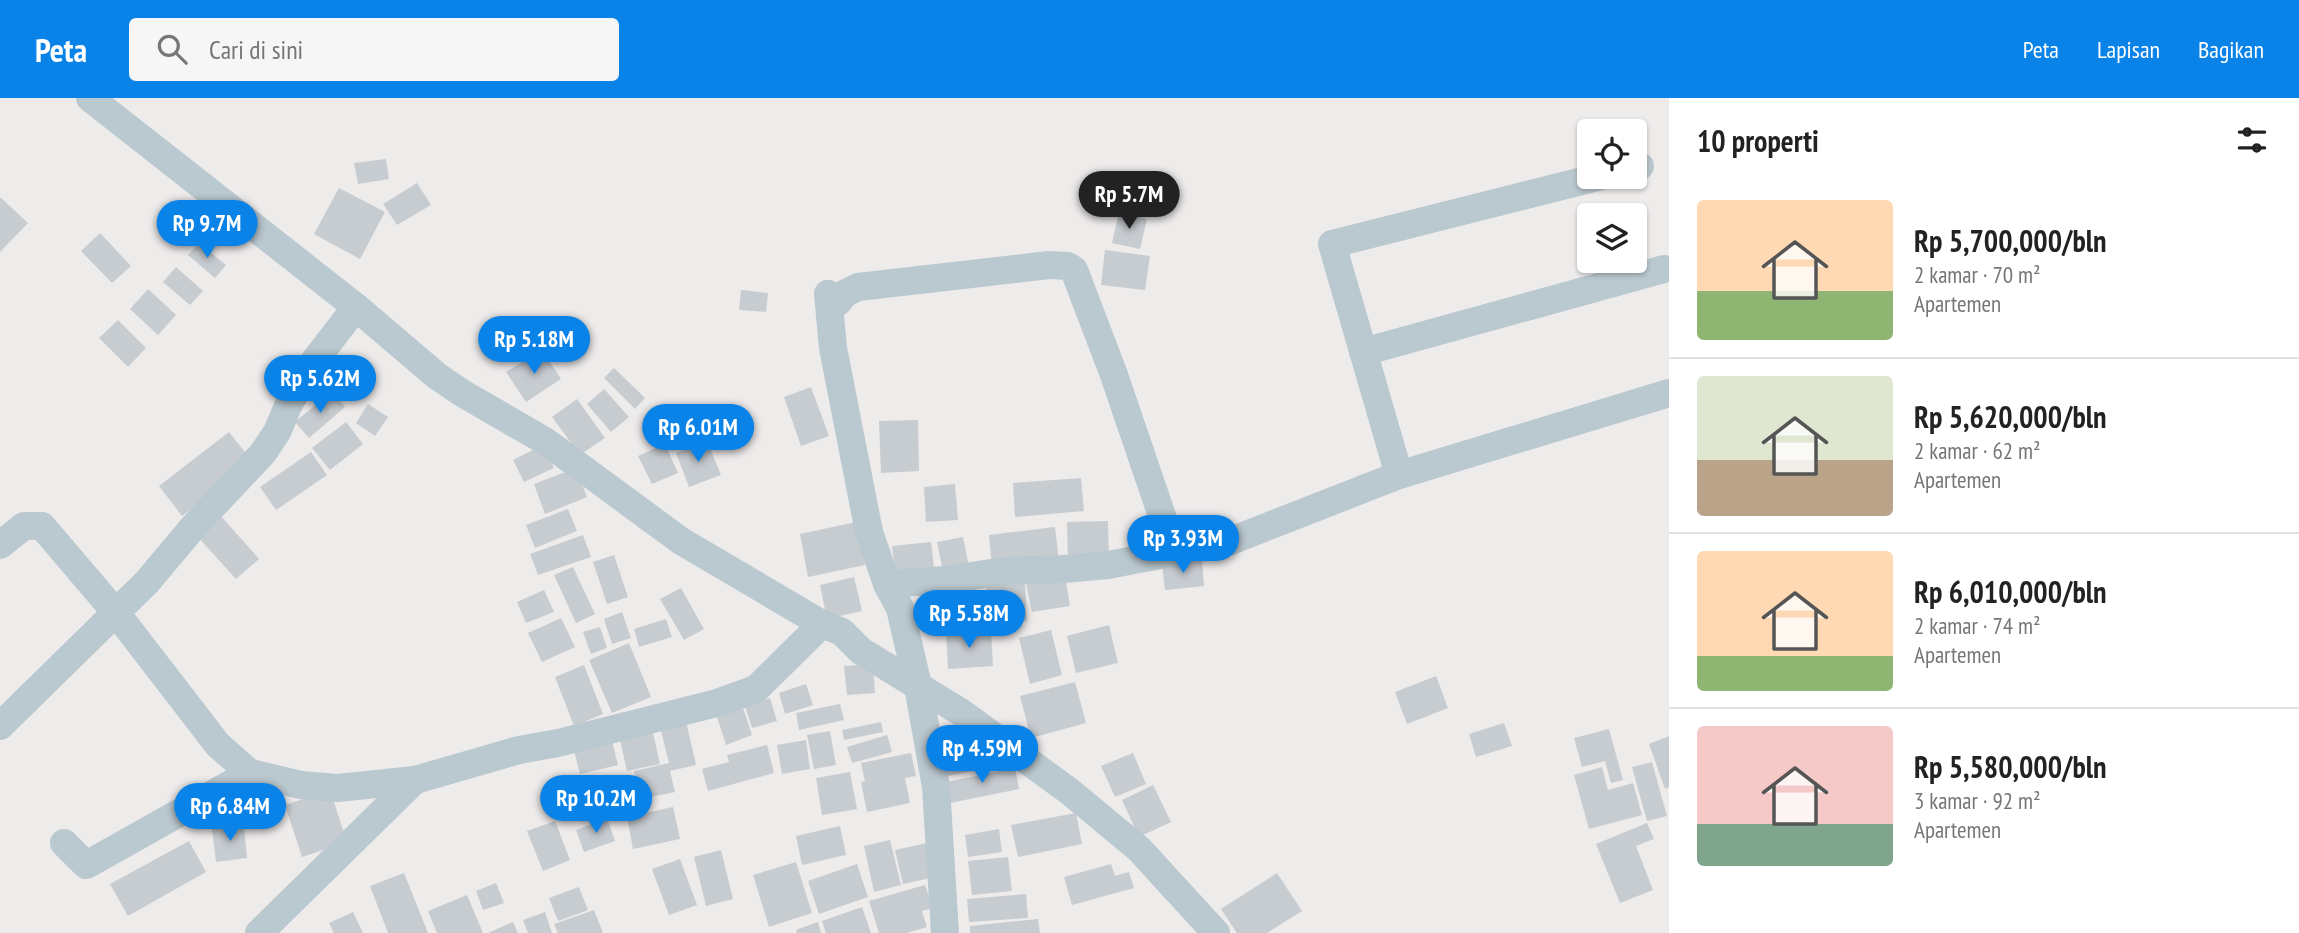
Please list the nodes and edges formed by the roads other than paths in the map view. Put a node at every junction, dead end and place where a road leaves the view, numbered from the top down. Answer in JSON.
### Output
{"nodes":[{"id":1,"x":90,"y":98,"type":"edge"},
{"id":2,"x":1577,"y":182,"type":"edge"},
{"id":3,"x":1664,"y":269,"type":"dead end"},
{"id":4,"x":356,"y":307,"type":"junction"},
{"id":5,"x":1363,"y":352,"type":"junction"},
{"id":6,"x":1669,"y":393,"type":"edge"},
{"id":7,"x":1399,"y":475,"type":"junction"},
{"id":8,"x":0,"y":545,"type":"edge"},
{"id":9,"x":1175,"y":554,"type":"junction"},
{"id":10,"x":887,"y":584,"type":"junction"},
{"id":11,"x":117,"y":614,"type":"junction"},
{"id":12,"x":822,"y":624,"type":"junction"},
{"id":13,"x":918,"y":686,"type":"junction"},
{"id":14,"x":0,"y":726,"type":"edge"},
{"id":15,"x":250,"y":774,"type":"junction"},
{"id":16,"x":415,"y":780,"type":"junction"},
{"id":17,"x":64,"y":844,"type":"dead end"},
{"id":18,"x":258,"y":933,"type":"edge"},
{"id":19,"x":945,"y":933,"type":"edge"},
{"id":20,"x":1216,"y":933,"type":"edge"}],
"edges":[{"from":1,"to":4,"type":"street"},
{"from":2,"to":5,"type":"street"},
{"from":3,"to":5,"type":"street"},
{"from":4,"to":11,"type":"street"},
{"from":4,"to":12,"type":"street"},
{"from":5,"to":7,"type":"street"},
{"from":6,"to":7,"type":"street"},
{"from":7,"to":9,"type":"street"},
{"from":8,"to":11,"type":"street"},
{"from":9,"to":10,"type":"street"},
{"from":9,"to":10,"type":"street"},
{"from":10,"to":13,"type":"street"},
{"from":11,"to":14,"type":"street"},
{"from":11,"to":15,"type":"street"},
{"from":12,"to":13,"type":"street"},
{"from":12,"to":16,"type":"street"},
{"from":13,"to":19,"type":"street"},
{"from":13,"to":20,"type":"street"},
{"from":15,"to":16,"type":"street"},
{"from":15,"to":17,"type":"street"},
{"from":16,"to":18,"type":"street"}]}
